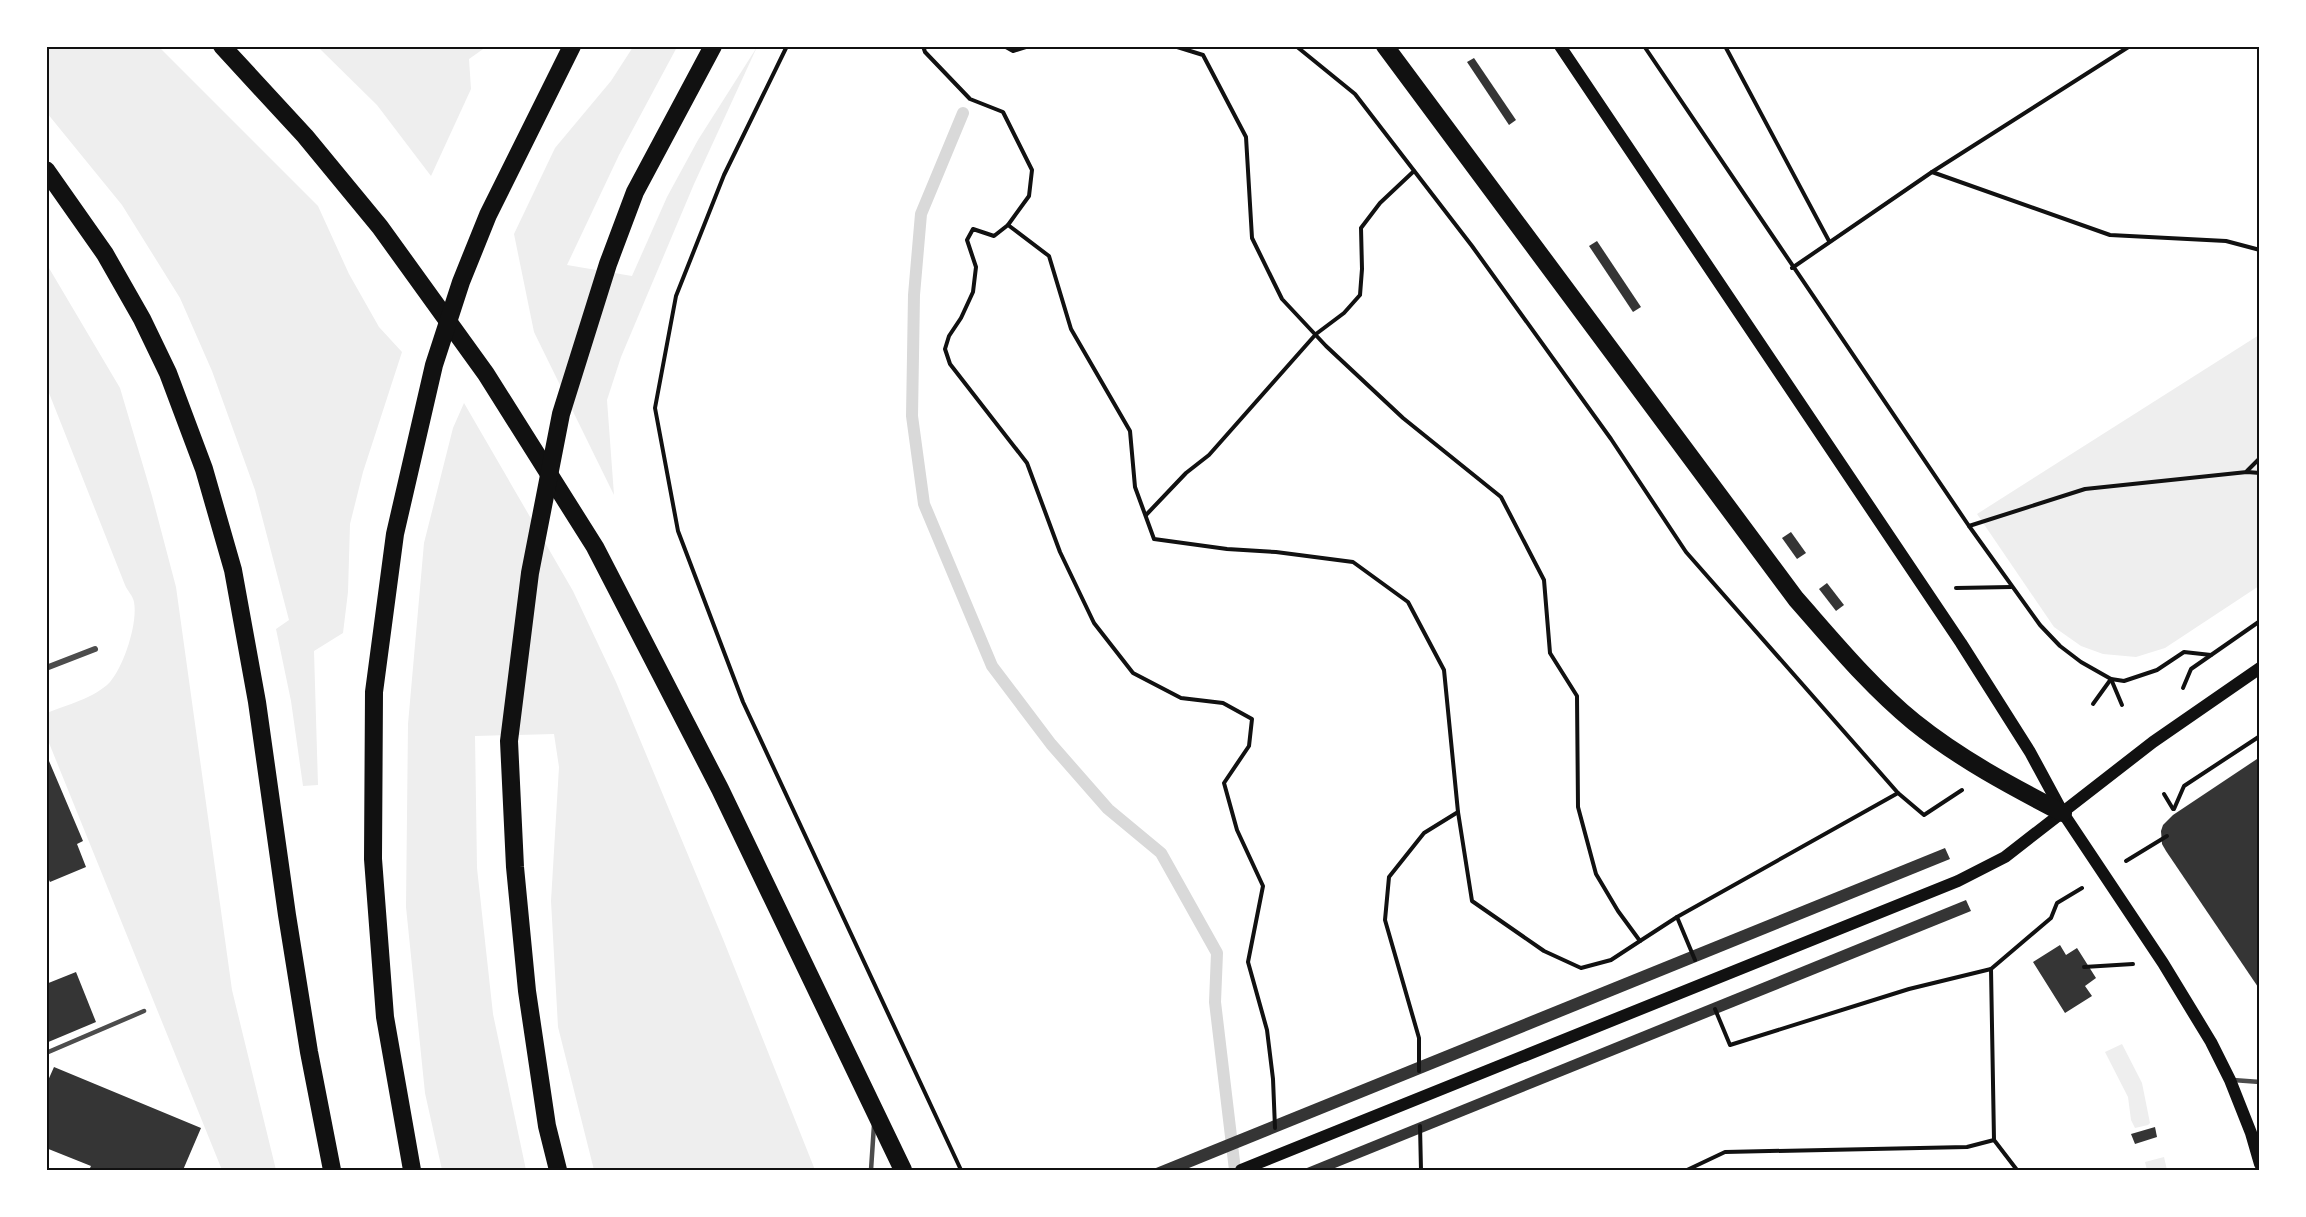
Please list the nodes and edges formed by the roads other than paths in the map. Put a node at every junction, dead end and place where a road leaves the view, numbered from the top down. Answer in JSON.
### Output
{"nodes":[{"id":1,"x":222,"y":46,"type":"edge"},
{"id":2,"x":572,"y":46,"type":"edge"},
{"id":3,"x":713,"y":46,"type":"edge"},
{"id":4,"x":1385,"y":46,"type":"edge"},
{"id":5,"x":1560,"y":46,"type":"edge"},
{"id":6,"x":46,"y":170,"type":"edge"},
{"id":7,"x":95,"y":649,"type":"dead end"},
{"id":8,"x":46,"y":668,"type":"edge"},
{"id":9,"x":2259,"y":668,"type":"edge"},
{"id":10,"x":2063,"y":813,"type":"junction"},
{"id":11,"x":144,"y":1011,"type":"dead end"},
{"id":12,"x":46,"y":1053,"type":"edge"},
{"id":13,"x":2230,"y":1080,"type":"junction"},
{"id":14,"x":2259,"y":1082,"type":"edge"},
{"id":15,"x":874,"y":1110,"type":"junction"},
{"id":16,"x":2259,"y":1164,"type":"edge"},
{"id":17,"x":333,"y":1170,"type":"edge"},
{"id":18,"x":412,"y":1170,"type":"edge"},
{"id":19,"x":558,"y":1170,"type":"edge"},
{"id":20,"x":871,"y":1170,"type":"edge"},
{"id":21,"x":903,"y":1170,"type":"edge"},
{"id":22,"x":1241,"y":1170,"type":"edge"}],
"edges":[{"from":1,"to":15,"type":"highway"},
{"from":2,"to":18,"type":"highway"},
{"from":3,"to":19,"type":"highway"},
{"from":4,"to":10,"type":"highway"},
{"from":5,"to":10,"type":"main road"},
{"from":6,"to":17,"type":"highway"},
{"from":7,"to":8,"type":"street"},
{"from":9,"to":10,"type":"main road"},
{"from":10,"to":13,"type":"main road"},
{"from":10,"to":22,"type":"main road"},
{"from":11,"to":12,"type":"lane"},
{"from":13,"to":14,"type":"lane"},
{"from":13,"to":16,"type":"main road"},
{"from":15,"to":20,"type":"lane"},
{"from":15,"to":21,"type":"highway"}]}
